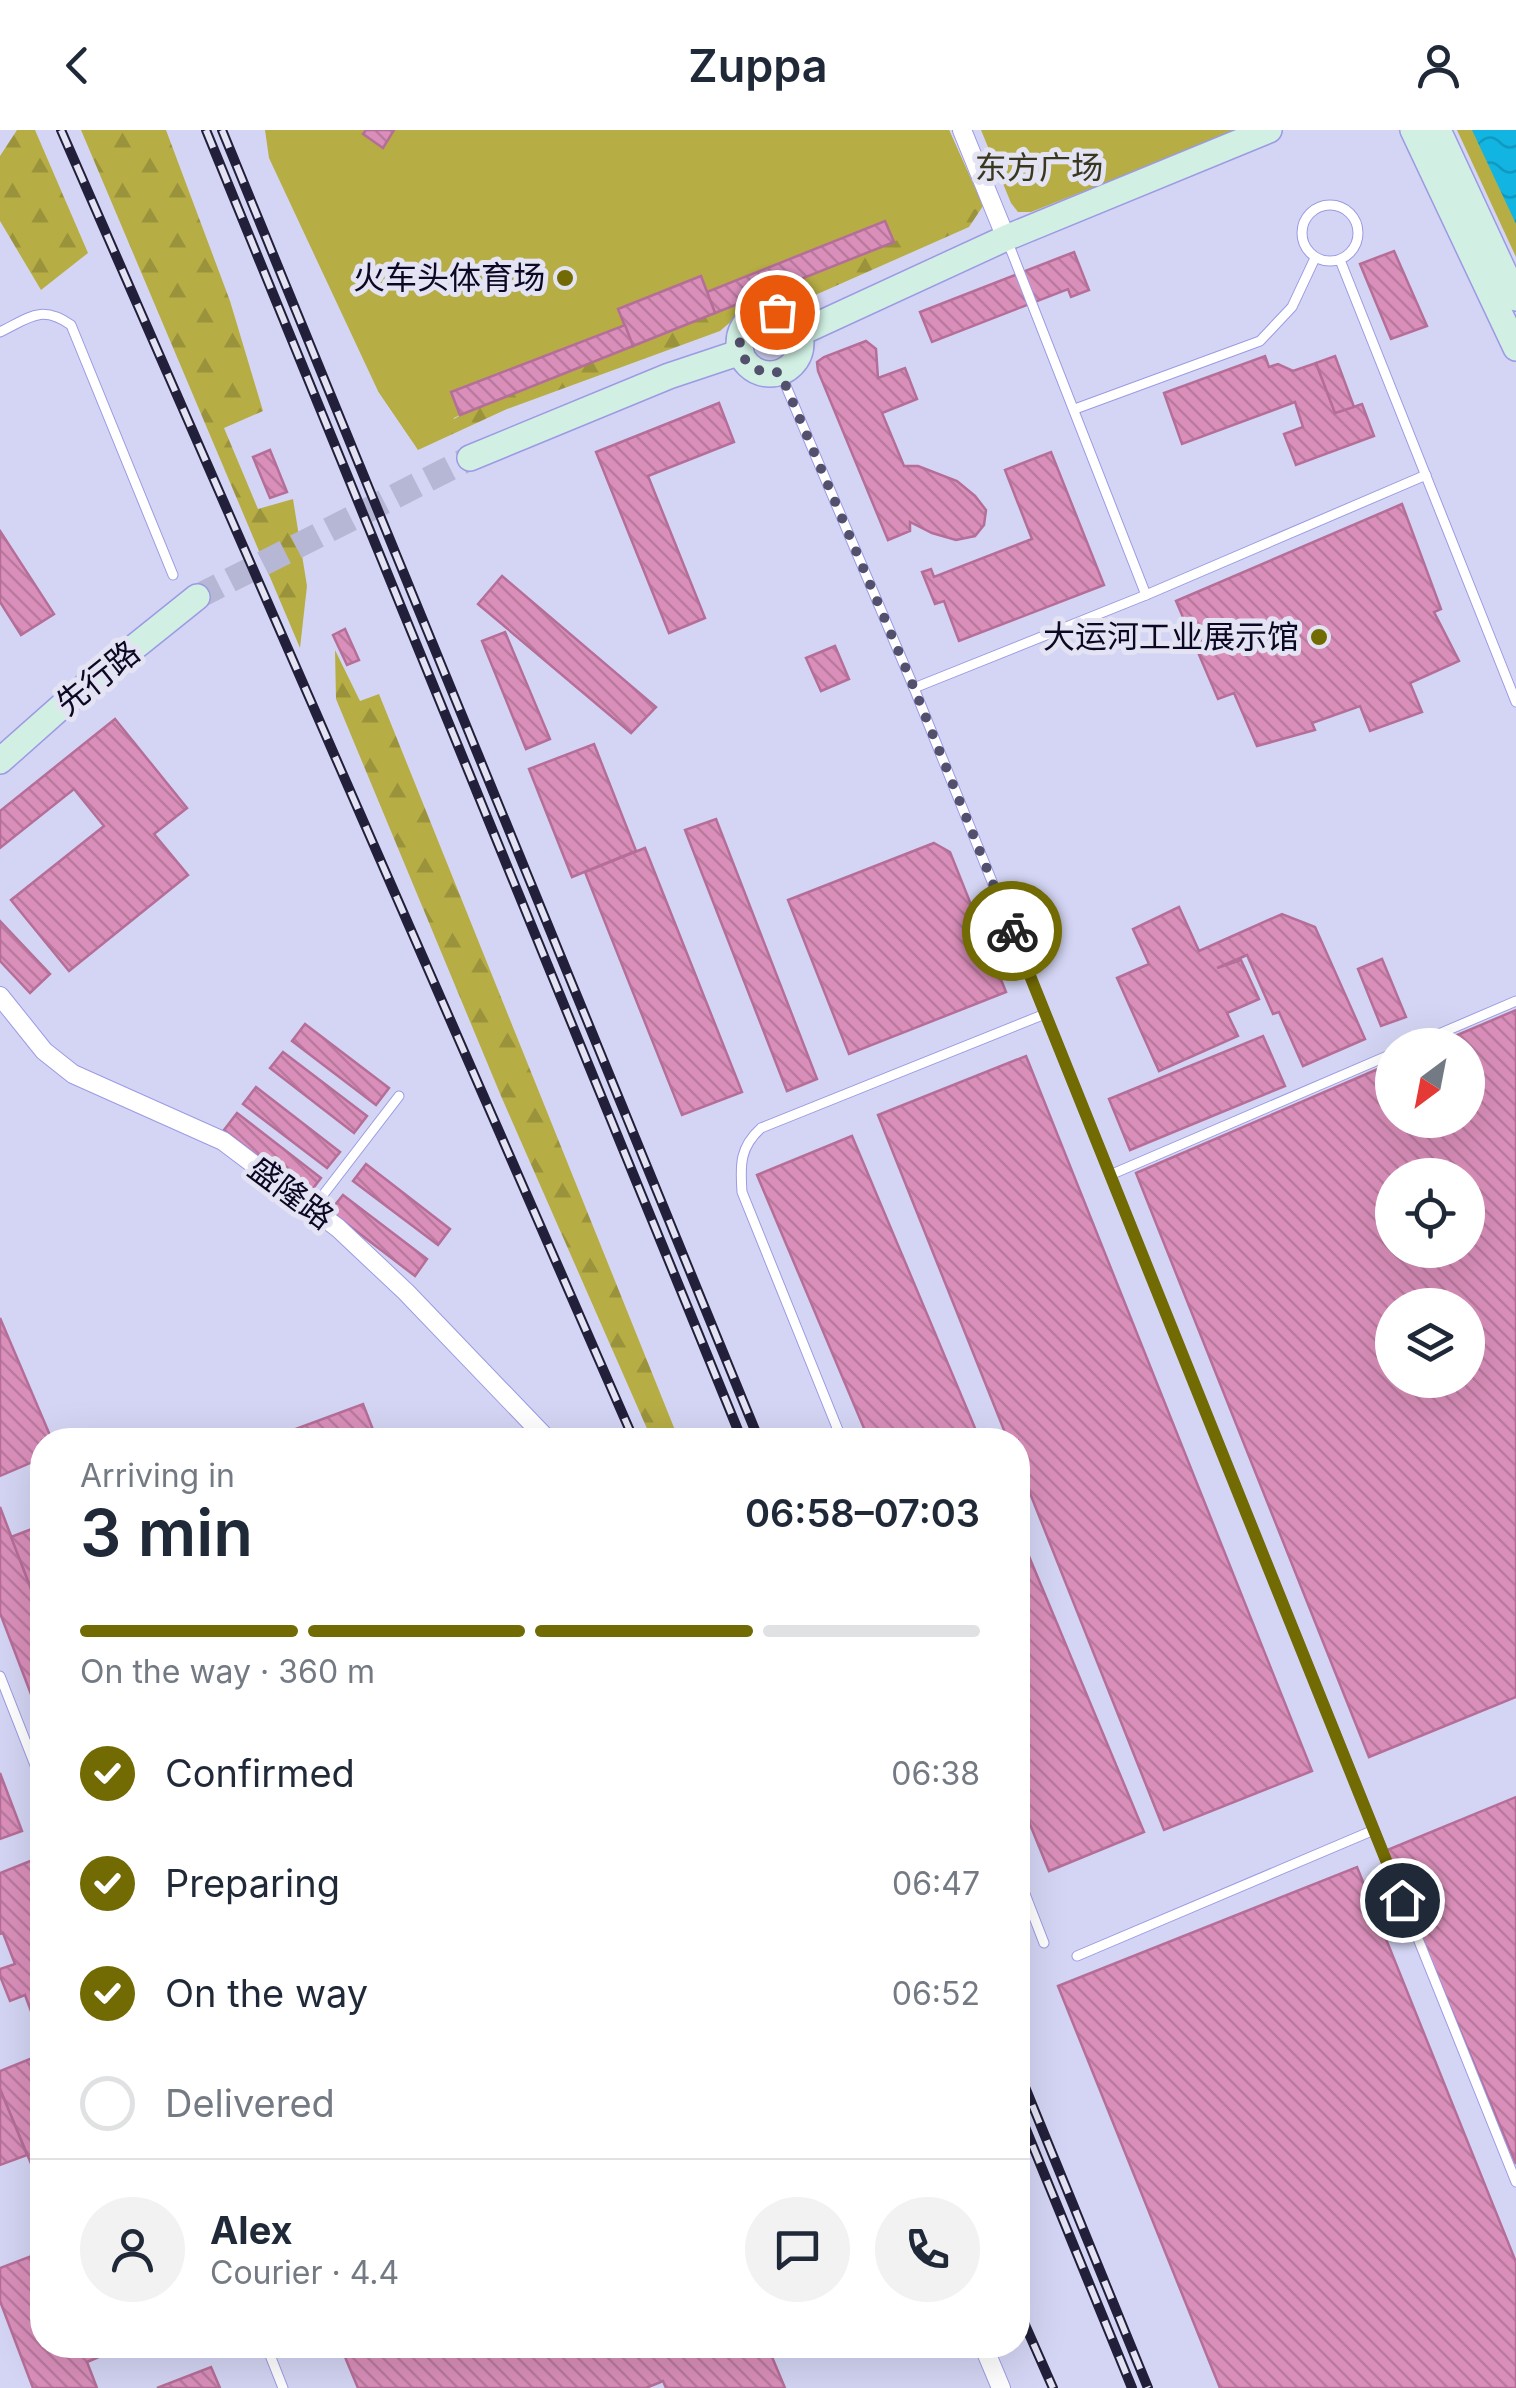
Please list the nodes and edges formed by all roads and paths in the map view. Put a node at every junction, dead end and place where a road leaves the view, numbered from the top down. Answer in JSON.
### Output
{"nodes":[{"id":1,"x":962,"y":130,"type":"edge"},
{"id":2,"x":1270,"y":130,"type":"edge"},
{"id":3,"x":1413,"y":130,"type":"edge"},
{"id":4,"x":1438,"y":130,"type":"edge"},
{"id":5,"x":1006,"y":238,"type":"junction"},
{"id":6,"x":1315,"y":258,"type":"junction"},
{"id":7,"x":1340,"y":260,"type":"junction"},
{"id":8,"x":1516,"y":298,"type":"edge"},
{"id":9,"x":0,"y":332,"type":"edge"},
{"id":10,"x":800,"y":334,"type":"junction"},
{"id":11,"x":1516,"y":348,"type":"edge"},
{"id":12,"x":741,"y":352,"type":"junction"},
{"id":13,"x":780,"y":372,"type":"junction"},
{"id":14,"x":1074,"y":409,"type":"junction"},
{"id":15,"x":470,"y":458,"type":"tunnel mouth"},
{"id":16,"x":1426,"y":475,"type":"junction"},
{"id":17,"x":173,"y":574,"type":"dead end"},
{"id":18,"x":1146,"y":594,"type":"junction"},
{"id":19,"x":197,"y":597,"type":"tunnel mouth"},
{"id":20,"x":914,"y":688,"type":"junction"},
{"id":21,"x":1516,"y":702,"type":"edge"},
{"id":22,"x":0,"y":761,"type":"edge"},
{"id":23,"x":0,"y":996,"type":"edge"},
{"id":24,"x":1516,"y":1001,"type":"edge"},
{"id":25,"x":1045,"y":1014,"type":"junction"},
{"id":26,"x":1453,"y":1028,"type":"edge"},
{"id":27,"x":1375,"y":1061,"type":"edge"},
{"id":28,"x":400,"y":1096,"type":"dead end"},
{"id":29,"x":1110,"y":1175,"type":"junction"},
{"id":30,"x":313,"y":1208,"type":"junction"},
{"id":31,"x":536,"y":1428,"type":"edge"},
{"id":32,"x":837,"y":1428,"type":"edge"},
{"id":33,"x":0,"y":1676,"type":"edge"},
{"id":34,"x":30,"y":1752,"type":"edge"},
{"id":35,"x":1374,"y":1830,"type":"junction"},
{"id":36,"x":1030,"y":1907,"type":"edge"},
{"id":37,"x":1044,"y":1943,"type":"dead end"},
{"id":38,"x":1078,"y":1956,"type":"dead end"},
{"id":39,"x":1516,"y":2182,"type":"edge"},
{"id":40,"x":271,"y":2358,"type":"edge"},
{"id":41,"x":988,"y":2358,"type":"edge"},
{"id":42,"x":283,"y":2388,"type":"edge"},
{"id":43,"x":1001,"y":2388,"type":"edge"}],
"edges":[{"from":1,"to":5,"type":"street"},
{"from":2,"to":5,"type":"street"},
{"from":3,"to":11,"type":"street"},
{"from":4,"to":8,"type":"street"},
{"from":5,"to":10,"type":"street"},
{"from":5,"to":14,"type":"lane"},
{"from":6,"to":7,"type":"lane"},
{"from":6,"to":7,"type":"lane"},
{"from":6,"to":14,"type":"lane"},
{"from":7,"to":16,"type":"lane"},
{"from":9,"to":17,"type":"lane"},
{"from":10,"to":12,"type":"street"},
{"from":10,"to":13,"type":"street"},
{"from":12,"to":13,"type":"street"},
{"from":12,"to":15,"type":"street"},
{"from":13,"to":20,"type":"lane"},
{"from":14,"to":18,"type":"lane"},
{"from":16,"to":18,"type":"lane"},
{"from":16,"to":21,"type":"lane"},
{"from":18,"to":20,"type":"lane"},
{"from":19,"to":22,"type":"street","name":"先行路"},
{"from":20,"to":25,"type":"lane"},
{"from":23,"to":30,"type":"street","name":"盛隆路"},
{"from":24,"to":26,"type":"lane"},
{"from":25,"to":29,"type":"lane"},
{"from":25,"to":32,"type":"lane"},
{"from":27,"to":29,"type":"lane"},
{"from":28,"to":30,"type":"lane"},
{"from":29,"to":35,"type":"lane"},
{"from":30,"to":31,"type":"street","name":"盛隆路"},
{"from":33,"to":34,"type":"lane"},
{"from":35,"to":38,"type":"lane"},
{"from":35,"to":39,"type":"lane"},
{"from":36,"to":37,"type":"lane"},
{"from":40,"to":42,"type":"lane"},
{"from":41,"to":43,"type":"street"}]}
